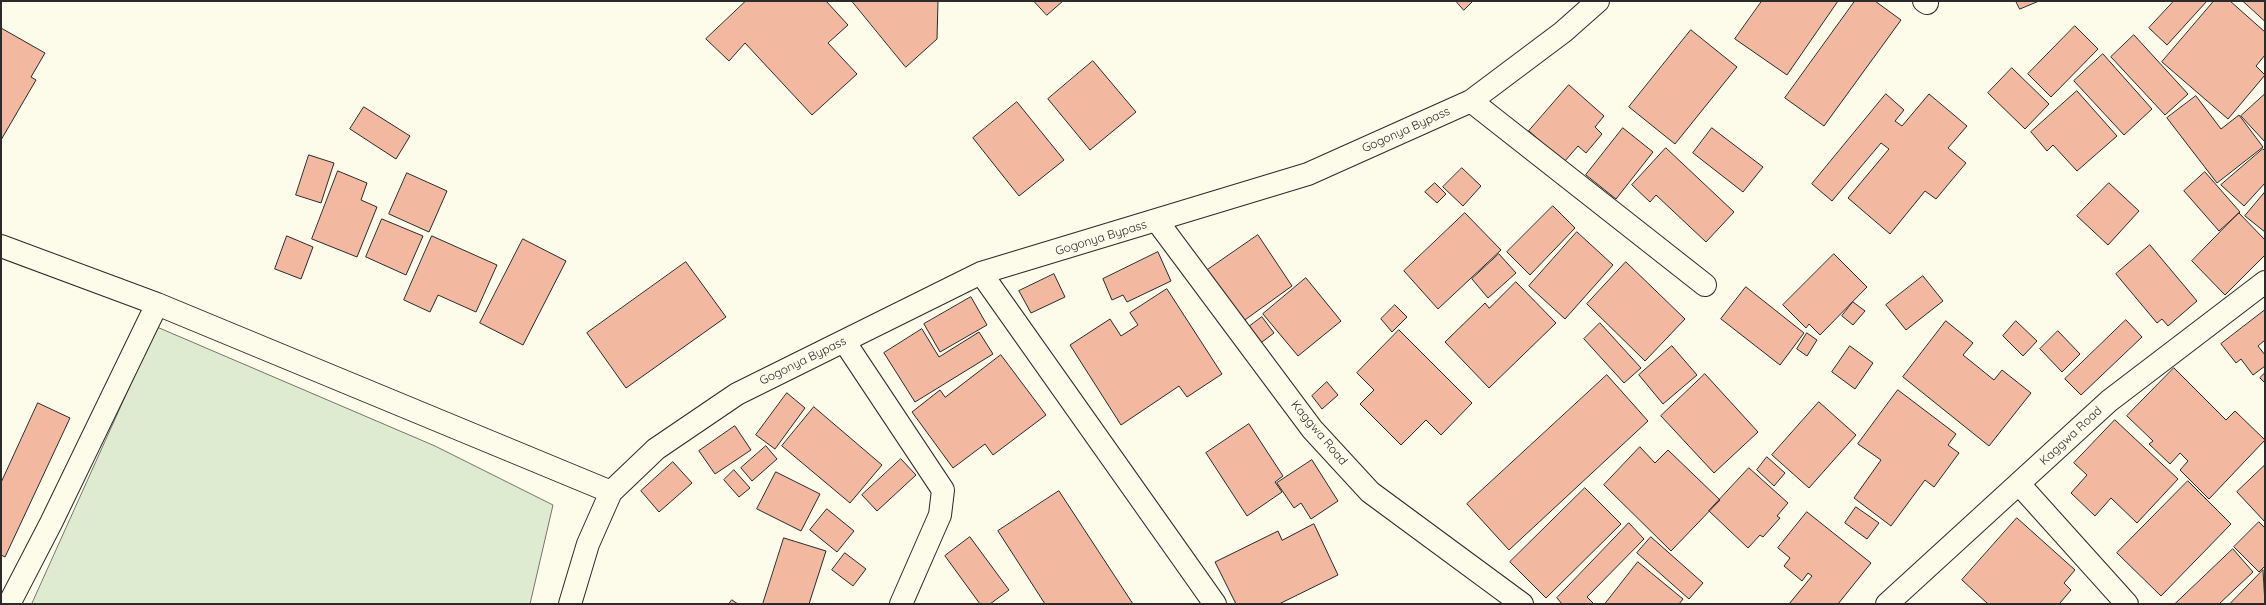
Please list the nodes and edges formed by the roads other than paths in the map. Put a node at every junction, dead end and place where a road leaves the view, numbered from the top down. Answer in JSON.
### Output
{"nodes":[{"id":1,"x":1598,"y":1,"type":"edge"},
{"id":2,"x":1471,"y":102,"type":"junction"},
{"id":3,"x":1157,"y":221,"type":"junction"},
{"id":4,"x":1,"y":246,"type":"edge"},
{"id":5,"x":981,"y":273,"type":"junction"},
{"id":6,"x":2265,"y":282,"type":"edge"},
{"id":7,"x":1705,"y":285,"type":"dead end"},
{"id":8,"x":157,"y":304,"type":"junction"},
{"id":9,"x":844,"y":341,"type":"junction"},
{"id":10,"x":2018,"y":484,"type":"junction"},
{"id":11,"x":611,"y":492,"type":"junction"},
{"id":12,"x":9,"y":604,"type":"edge"},
{"id":13,"x":570,"y":604,"type":"edge"},
{"id":14,"x":902,"y":604,"type":"edge"},
{"id":15,"x":1215,"y":604,"type":"edge"},
{"id":16,"x":1522,"y":604,"type":"edge"},
{"id":17,"x":1887,"y":604,"type":"edge"},
{"id":18,"x":2127,"y":604,"type":"edge"}],
"edges":[{"from":1,"to":2,"type":"street","name":"Gogonya Bypass"},
{"from":2,"to":3,"type":"street","name":"Gogonya Bypass"},
{"from":2,"to":7,"type":"street"},
{"from":3,"to":5,"type":"street","name":"Gogonya Bypass"},
{"from":3,"to":16,"type":"street","name":"Kaggwa Road"},
{"from":4,"to":8,"type":"street"},
{"from":5,"to":9,"type":"street","name":"Gogonya Bypass"},
{"from":5,"to":15,"type":"street"},
{"from":6,"to":10,"type":"street","name":"Kaggwa Road"},
{"from":8,"to":11,"type":"street"},
{"from":8,"to":12,"type":"street"},
{"from":9,"to":11,"type":"street","name":"Gogonya Bypass"},
{"from":9,"to":14,"type":"street"},
{"from":10,"to":17,"type":"street","name":"Kaggwa Road"},
{"from":10,"to":18,"type":"street"},
{"from":11,"to":13,"type":"street"}]}
